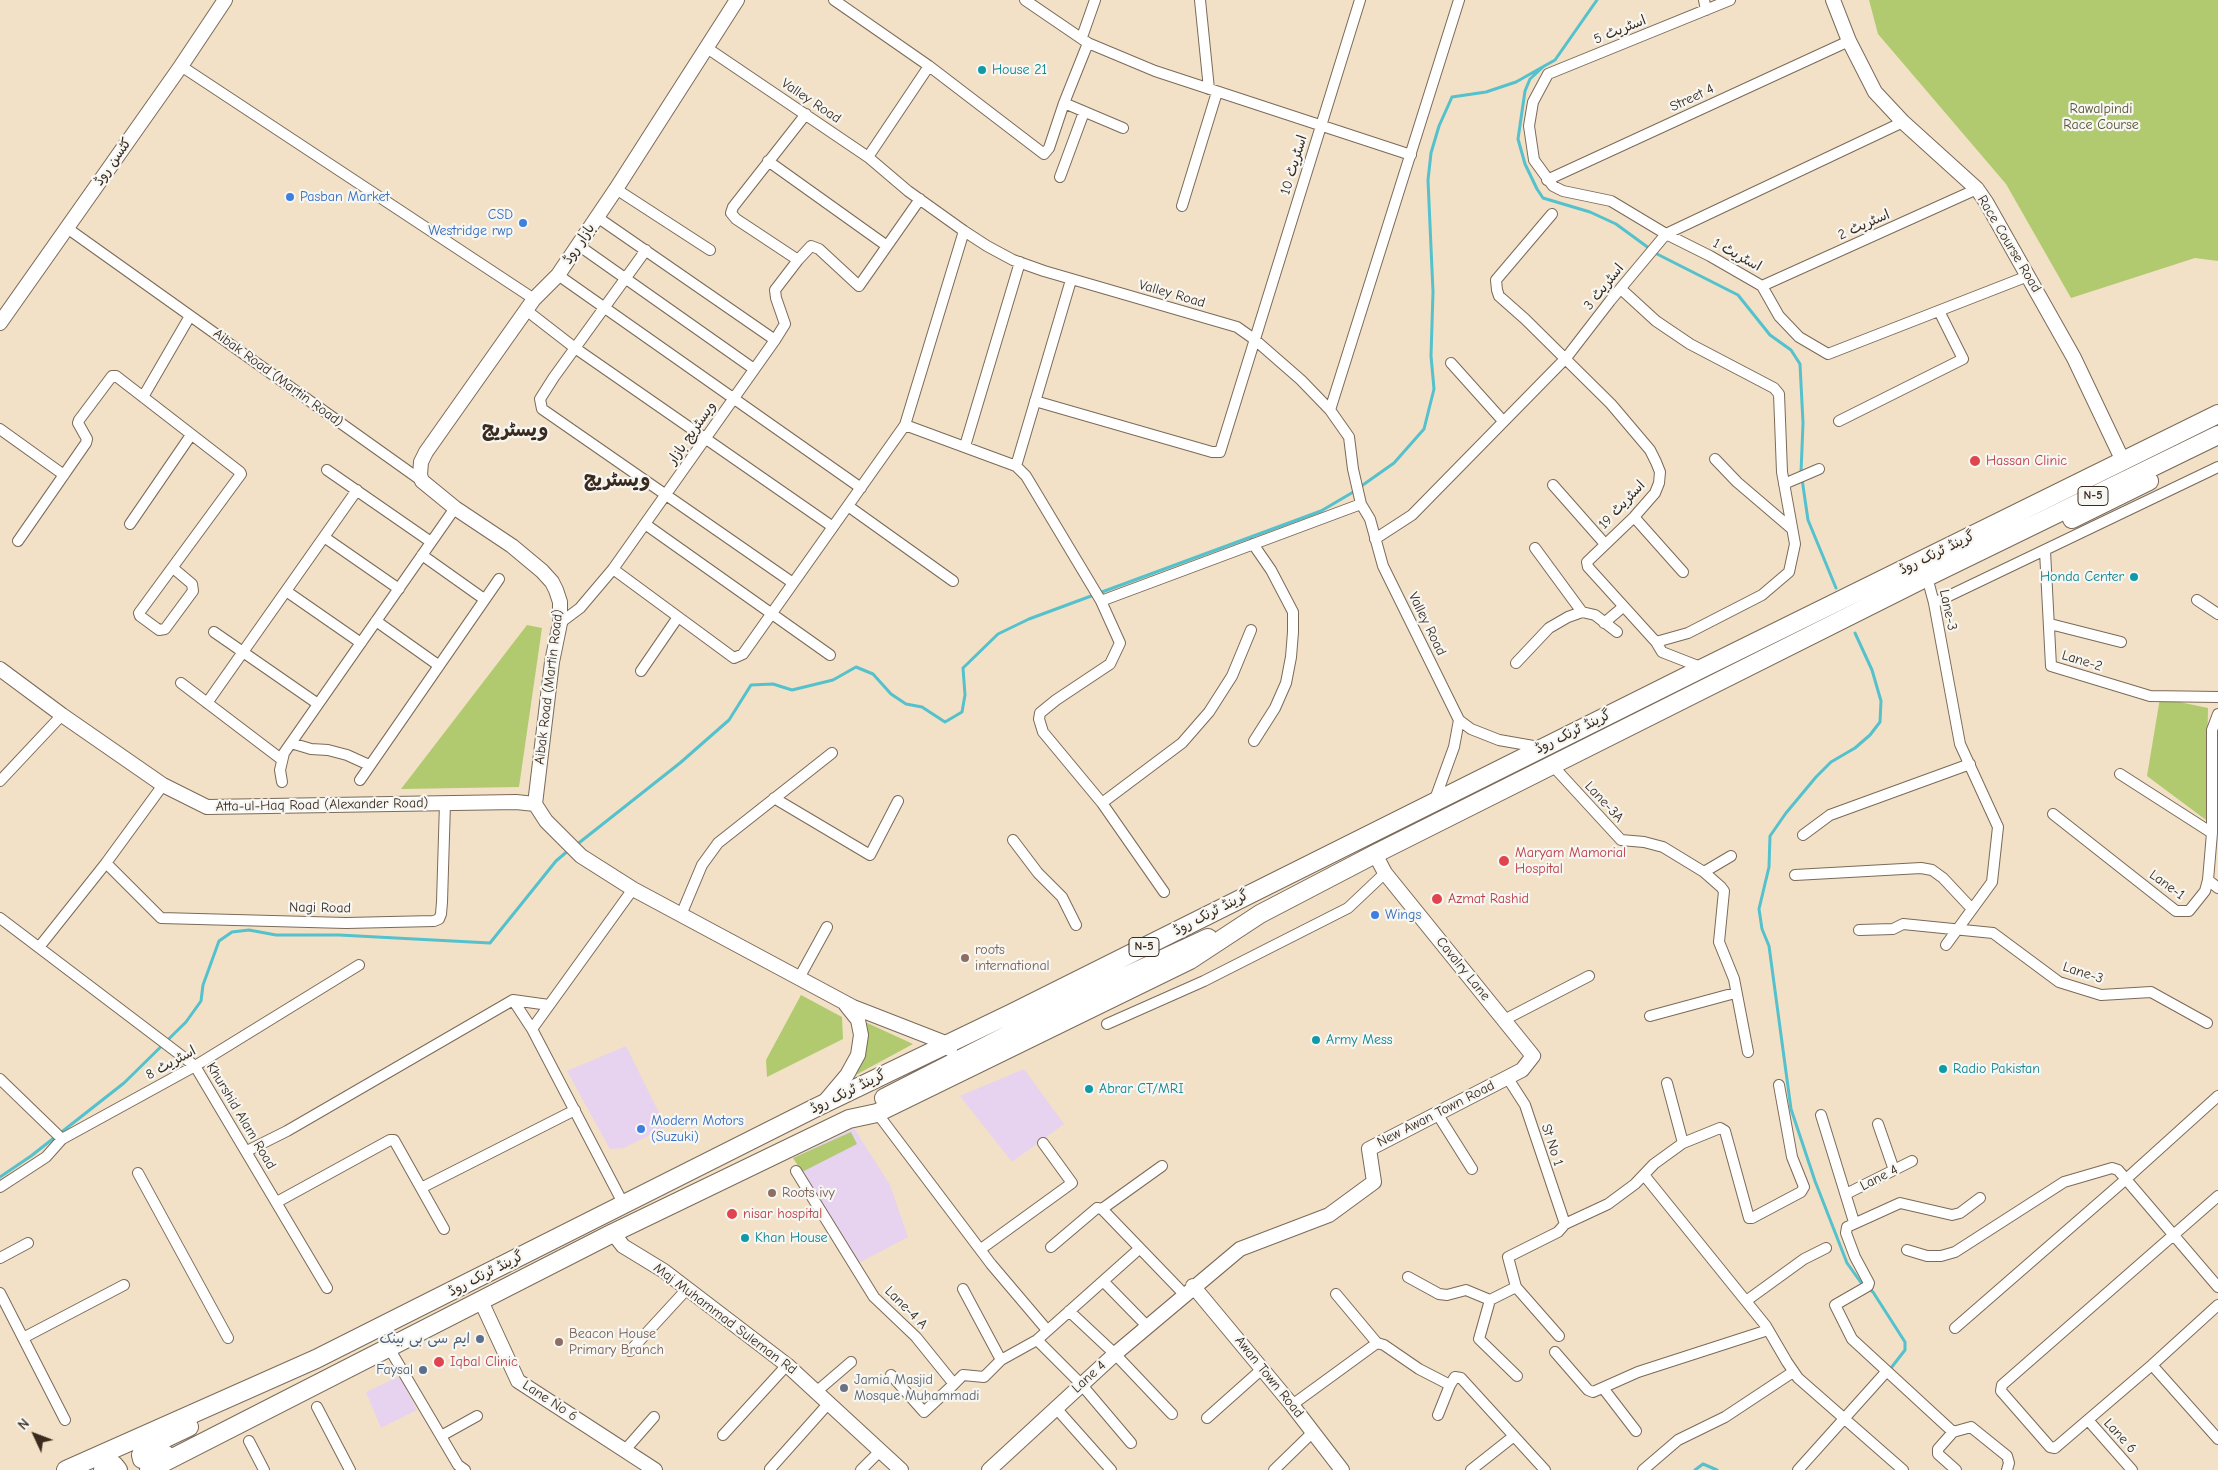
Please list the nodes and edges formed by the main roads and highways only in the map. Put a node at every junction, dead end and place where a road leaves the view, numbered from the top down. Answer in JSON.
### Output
{"nodes":[{"id":1,"x":2218,"y":414,"type":"edge"},
{"id":2,"x":2218,"y":435,"type":"edge"},
{"id":3,"x":2218,"y":440,"type":"edge"},
{"id":4,"x":2123,"y":461,"type":"junction"},
{"id":5,"x":2132,"y":477,"type":"junction"},
{"id":6,"x":1968,"y":557,"type":"junction"},
{"id":7,"x":1260,"y":914,"type":"junction"},
{"id":8,"x":849,"y":1118,"type":"junction"},
{"id":9,"x":316,"y":1359,"type":"junction"},
{"id":10,"x":269,"y":1409,"type":"junction"},
{"id":11,"x":66,"y":1470,"type":"edge"},
{"id":12,"x":103,"y":1470,"type":"edge"},
{"id":13,"x":118,"y":1470,"type":"edge"},
{"id":14,"x":149,"y":1470,"type":"edge"}],
"edges":[{"from":1,"to":4,"type":"highway","name":"گرینڈ ٹرنک روڈ","number":"N-5"},
{"from":2,"to":5,"type":"highway","name":"گرینڈ ٹرنک روڈ","number":"N-5"},
{"from":3,"to":6,"type":"highway","name":"گرینڈ ٹرنک روڈ","number":"N-5"},
{"from":4,"to":5,"type":"highway"},
{"from":4,"to":9,"type":"highway","name":"گرینڈ ٹرنک روڈ","number":"N-5"},
{"from":5,"to":6,"type":"highway","name":"گرینڈ ٹرنک روڈ","number":"N-5"},
{"from":6,"to":7,"type":"highway","name":"گرینڈ ٹرنک روڈ","number":"N-5"},
{"from":7,"to":8,"type":"highway","name":"گرینڈ ٹرنک روڈ","number":"N-5"},
{"from":7,"to":8,"type":"highway","name":"گرینڈ ٹرنک روڈ","number":"N-5"},
{"from":8,"to":10,"type":"highway","name":"گرینڈ ٹرنک روڈ","number":"N-5"},
{"from":9,"to":10,"type":"highway"},
{"from":9,"to":11,"type":"highway","name":"گرینڈ ٹرنک روڈ","number":"N-5"},
{"from":10,"to":14,"type":"highway","name":"گرینڈ ٹرنک روڈ","number":"N-5"},
{"from":12,"to":13,"type":"highway"}]}
